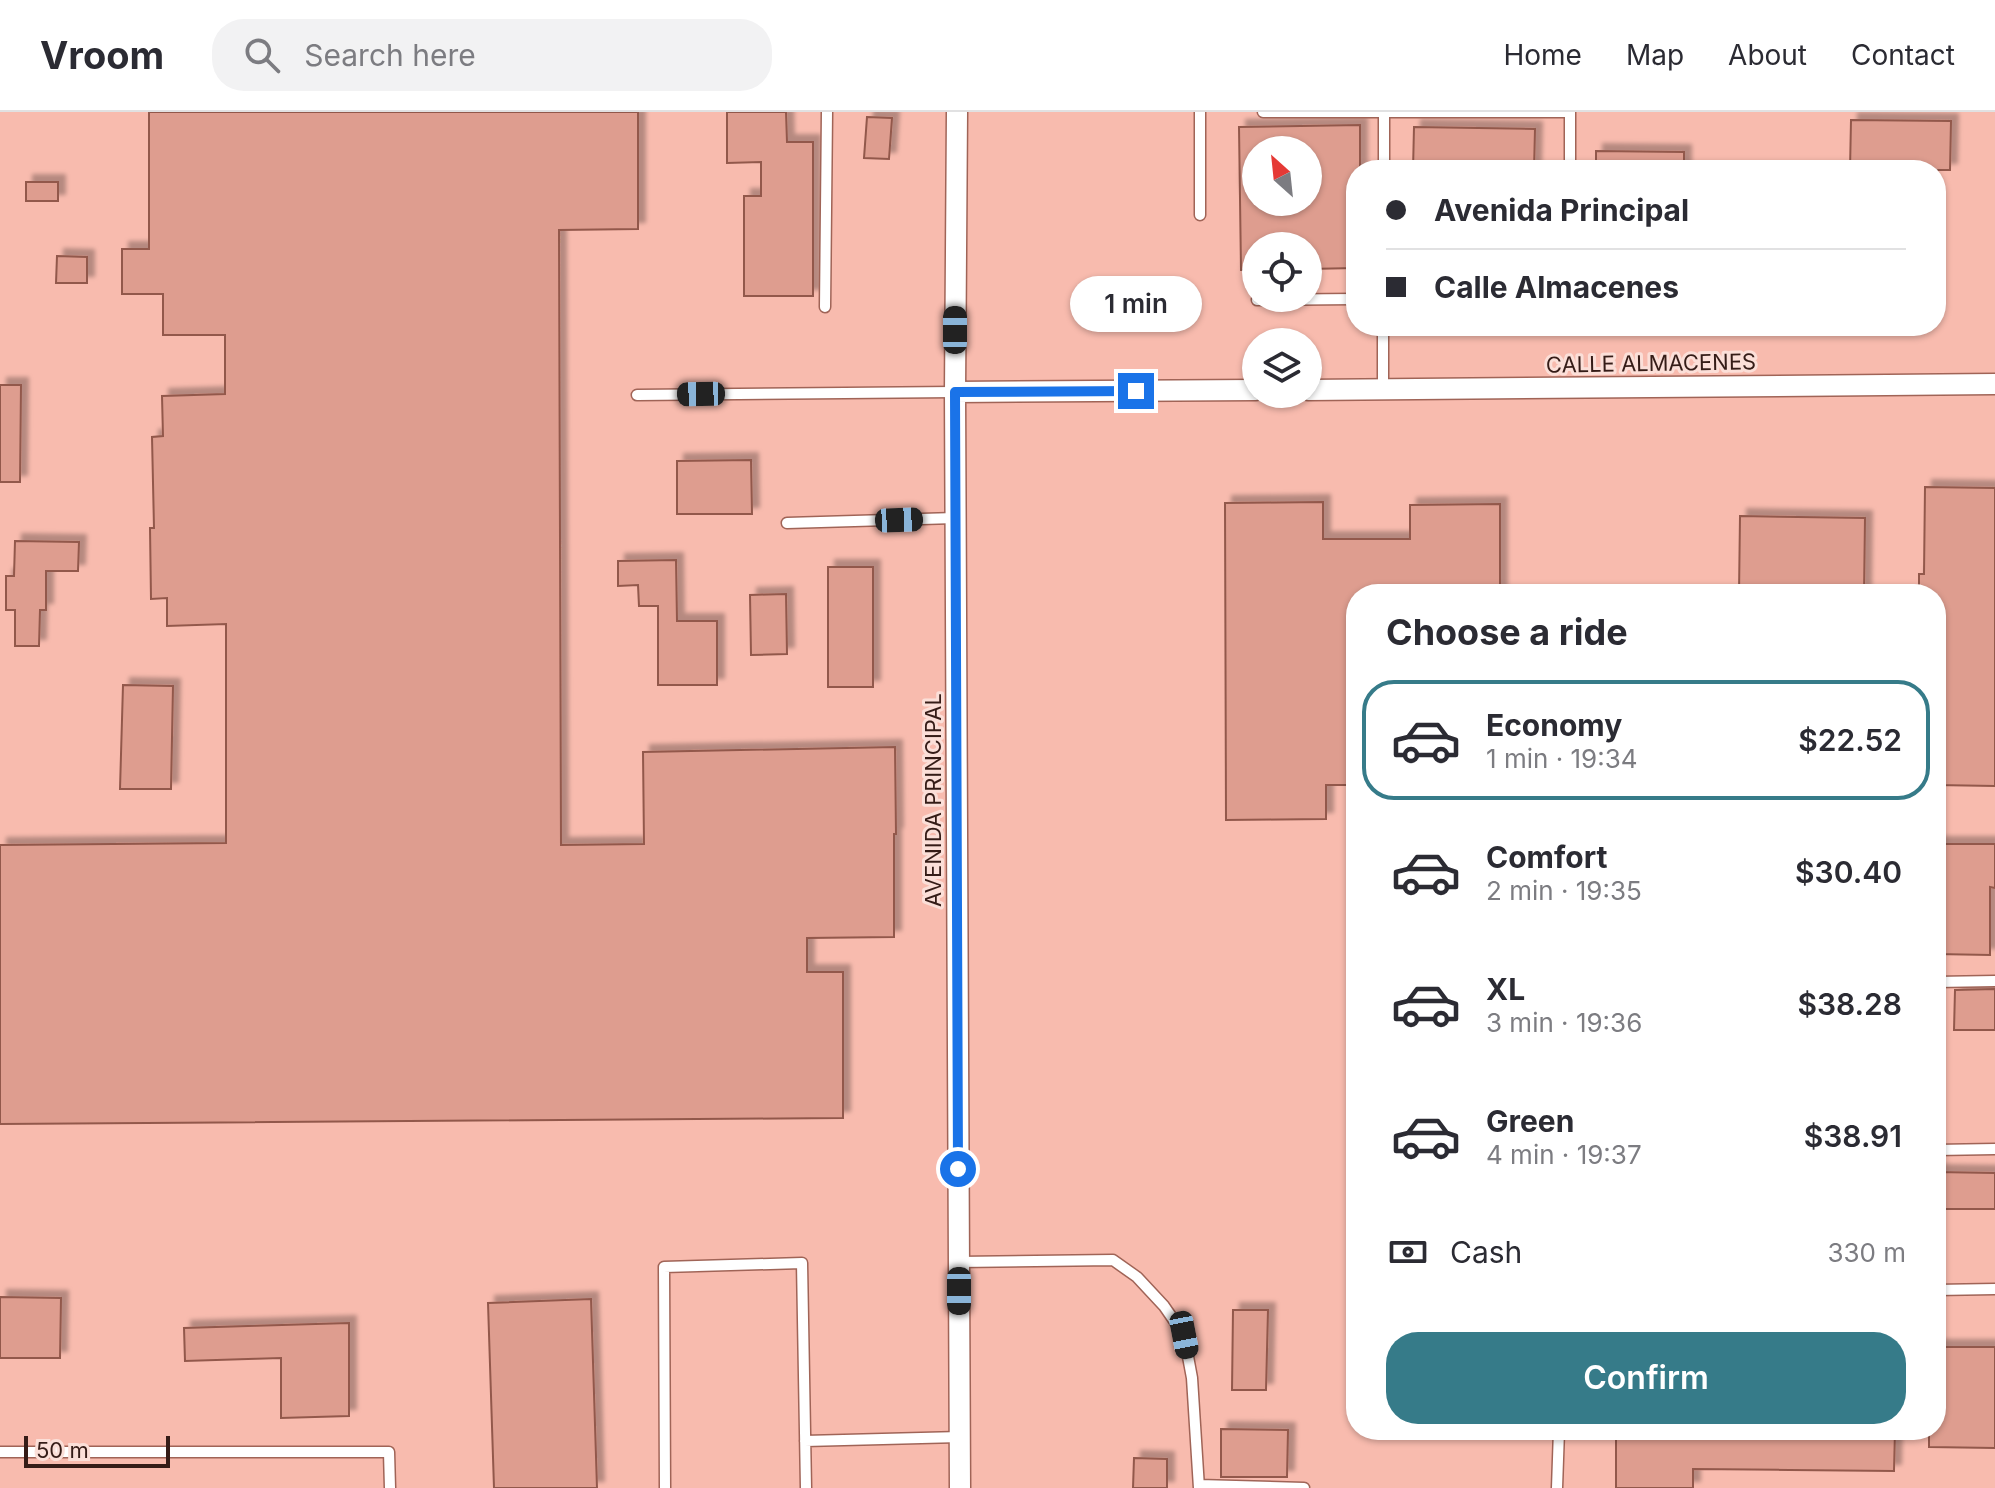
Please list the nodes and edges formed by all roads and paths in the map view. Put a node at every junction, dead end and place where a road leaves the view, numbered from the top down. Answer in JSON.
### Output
{"nodes":[{"id":1,"x":827,"y":112,"type":"edge"},
{"id":2,"x":957,"y":112,"type":"edge"},
{"id":3,"x":1200,"y":112,"type":"edge"},
{"id":4,"x":1263,"y":112,"type":"edge"},
{"id":5,"x":1570,"y":112,"type":"edge"},
{"id":6,"x":1384,"y":113,"type":"edge"},
{"id":7,"x":1384,"y":160,"type":"edge"},
{"id":8,"x":1570,"y":160,"type":"edge"},
{"id":9,"x":1200,"y":215,"type":"dead end"},
{"id":10,"x":1322,"y":299,"type":"edge"},
{"id":11,"x":1346,"y":299,"type":"edge"},
{"id":12,"x":825,"y":307,"type":"dead end"},
{"id":13,"x":1383,"y":336,"type":"edge"},
{"id":14,"x":1995,"y":384,"type":"edge"},
{"id":15,"x":1383,"y":389,"type":"junction"},
{"id":16,"x":1242,"y":390,"type":"edge"},
{"id":17,"x":1322,"y":390,"type":"edge"},
{"id":18,"x":955,"y":392,"type":"junction"},
{"id":19,"x":637,"y":395,"type":"dead end"},
{"id":20,"x":955,"y":518,"type":"junction"},
{"id":21,"x":787,"y":523,"type":"dead end"},
{"id":22,"x":1995,"y":981,"type":"edge"},
{"id":23,"x":1946,"y":982,"type":"edge"},
{"id":24,"x":1995,"y":1149,"type":"edge"},
{"id":25,"x":1946,"y":1150,"type":"edge"},
{"id":26,"x":959,"y":1262,"type":"junction"},
{"id":27,"x":1995,"y":1289,"type":"edge"},
{"id":28,"x":1946,"y":1290,"type":"edge"},
{"id":29,"x":960,"y":1437,"type":"junction"},
{"id":30,"x":1559,"y":1440,"type":"edge"},
{"id":31,"x":805,"y":1441,"type":"junction"},
{"id":32,"x":0,"y":1452,"type":"edge"},
{"id":33,"x":1199,"y":1486,"type":"edge"},
{"id":34,"x":390,"y":1488,"type":"edge"},
{"id":35,"x":665,"y":1488,"type":"edge"},
{"id":36,"x":806,"y":1488,"type":"edge"},
{"id":37,"x":960,"y":1488,"type":"edge"},
{"id":38,"x":1304,"y":1488,"type":"edge"},
{"id":39,"x":1557,"y":1488,"type":"edge"}],
"edges":[{"from":1,"to":12,"type":"lane"},
{"from":2,"to":18,"type":"street","name":"AVENIDA PRINCIPAL"},
{"from":3,"to":9,"type":"lane"},
{"from":4,"to":6,"type":"lane"},
{"from":5,"to":6,"type":"lane"},
{"from":5,"to":8,"type":"lane"},
{"from":6,"to":7,"type":"lane"},
{"from":10,"to":11,"type":"lane"},
{"from":13,"to":15,"type":"lane"},
{"from":14,"to":15,"type":"street","name":"CALLE ALMACENES"},
{"from":15,"to":17,"type":"street","name":"CALLE ALMACENES"},
{"from":16,"to":18,"type":"street"},
{"from":18,"to":19,"type":"lane"},
{"from":18,"to":20,"type":"street","name":"AVENIDA PRINCIPAL"},
{"from":20,"to":21,"type":"lane"},
{"from":20,"to":26,"type":"street","name":"AVENIDA PRINCIPAL"},
{"from":22,"to":23,"type":"lane"},
{"from":24,"to":25,"type":"lane"},
{"from":26,"to":29,"type":"street","name":"AVENIDA PRINCIPAL"},
{"from":26,"to":33,"type":"lane"},
{"from":27,"to":28,"type":"lane"},
{"from":29,"to":31,"type":"lane"},
{"from":29,"to":37,"type":"street","name":"AVENIDA PRINCIPAL"},
{"from":30,"to":39,"type":"lane"},
{"from":31,"to":35,"type":"lane"},
{"from":31,"to":36,"type":"lane"},
{"from":32,"to":34,"type":"lane"},
{"from":33,"to":38,"type":"lane"}]}
